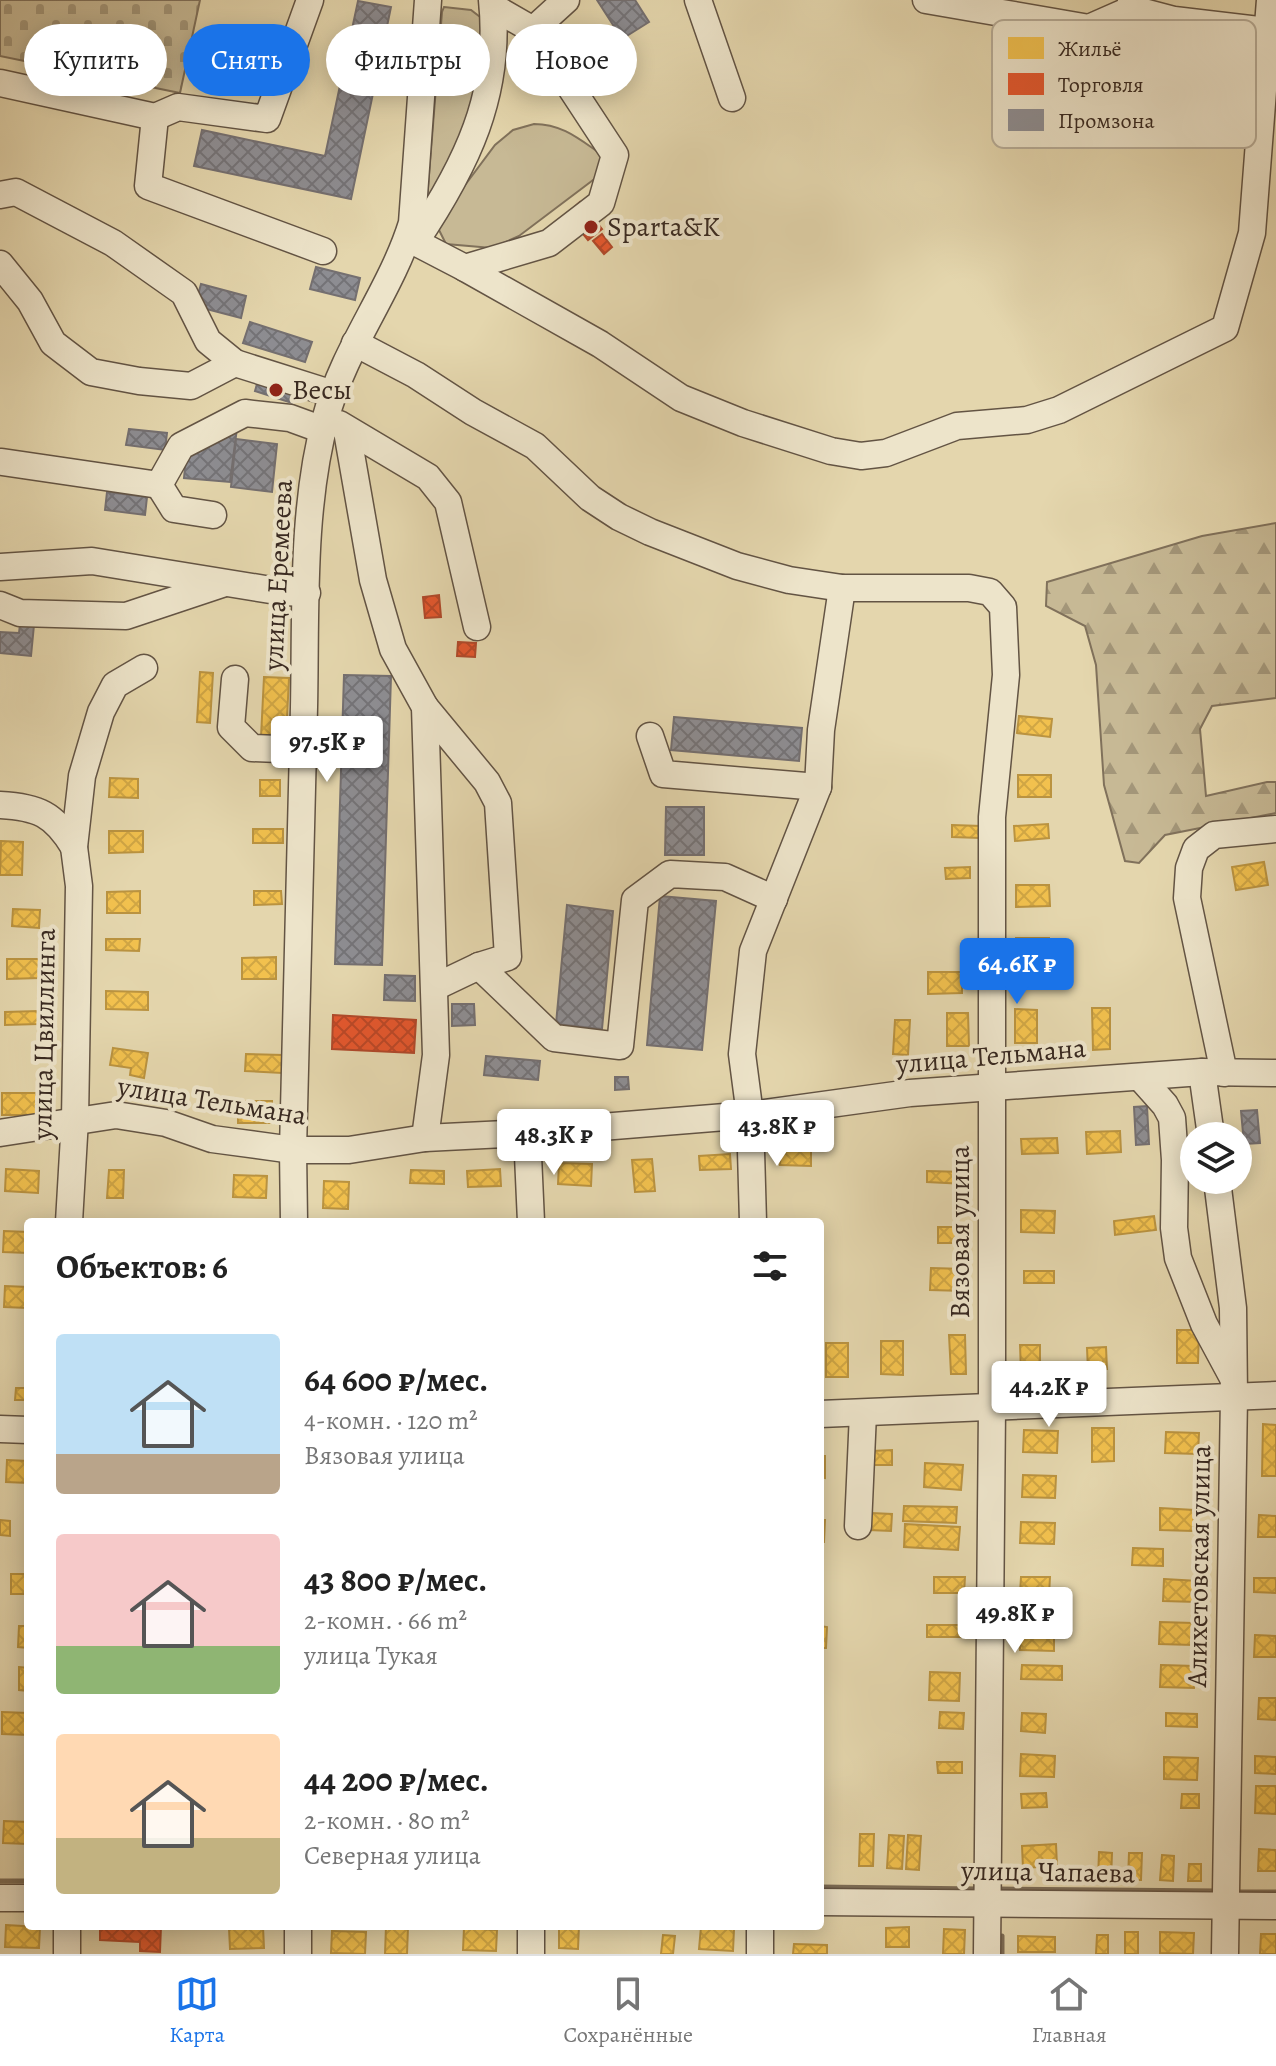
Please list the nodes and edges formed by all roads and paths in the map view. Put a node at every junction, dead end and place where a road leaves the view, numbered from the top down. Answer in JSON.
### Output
{"nodes":[{"id":1,"x":310,"y":0,"type":"edge"},
{"id":2,"x":428,"y":0,"type":"edge"},
{"id":3,"x":566,"y":0,"type":"edge"},
{"id":4,"x":698,"y":0,"type":"edge"},
{"id":5,"x":926,"y":0,"type":"edge"},
{"id":6,"x":1270,"y":0,"type":"edge"},
{"id":7,"x":492,"y":4,"type":"edge"},
{"id":8,"x":1132,"y":4,"type":"edge"},
{"id":9,"x":1042,"y":20,"type":"edge"},
{"id":10,"x":1103,"y":20,"type":"edge"},
{"id":11,"x":1174,"y":20,"type":"edge"},
{"id":12,"x":524,"y":24,"type":"edge"},
{"id":13,"x":540,"y":24,"type":"edge"},
{"id":14,"x":1256,"y":30,"type":"edge"},
{"id":15,"x":1267,"y":31,"type":"junction"},
{"id":16,"x":0,"y":83,"type":"edge"},
{"id":17,"x":576,"y":96,"type":"edge"},
{"id":18,"x":732,"y":98,"type":"dead end"},
{"id":19,"x":155,"y":117,"type":"junction"},
{"id":20,"x":0,"y":195,"type":"edge"},
{"id":21,"x":410,"y":242,"type":"junction"},
{"id":22,"x":323,"y":251,"type":"dead end"},
{"id":23,"x":0,"y":264,"type":"edge"},
{"id":24,"x":465,"y":268,"type":"junction"},
{"id":25,"x":355,"y":343,"type":"junction"},
{"id":26,"x":235,"y":363,"type":"junction"},
{"id":27,"x":332,"y":417,"type":"junction"},
{"id":28,"x":2,"y":462,"type":"edge"},
{"id":29,"x":159,"y":485,"type":"junction"},
{"id":30,"x":213,"y":515,"type":"dead end"},
{"id":31,"x":0,"y":567,"type":"edge"},
{"id":32,"x":226,"y":583,"type":"junction"},
{"id":33,"x":842,"y":588,"type":"junction"},
{"id":34,"x":307,"y":593,"type":"junction"},
{"id":35,"x":0,"y":605,"type":"edge"},
{"id":36,"x":477,"y":627,"type":"dead end"},
{"id":37,"x":144,"y":668,"type":"dead end"},
{"id":38,"x":235,"y":679,"type":"dead end"},
{"id":39,"x":425,"y":707,"type":"junction"},
{"id":40,"x":650,"y":736,"type":"dead end"},
{"id":41,"x":303,"y":750,"type":"junction"},
{"id":42,"x":818,"y":787,"type":"junction"},
{"id":43,"x":0,"y":805,"type":"edge"},
{"id":44,"x":1276,"y":829,"type":"edge"},
{"id":45,"x":74,"y":847,"type":"junction"},
{"id":46,"x":774,"y":899,"type":"junction"},
{"id":47,"x":479,"y":966,"type":"junction"},
{"id":48,"x":435,"y":987,"type":"junction"},
{"id":49,"x":1213,"y":1073,"type":"junction"},
{"id":50,"x":1276,"y":1073,"type":"edge"},
{"id":51,"x":1140,"y":1077,"type":"junction"},
{"id":52,"x":992,"y":1087,"type":"junction"},
{"id":53,"x":750,"y":1115,"type":"junction"},
{"id":54,"x":1172,"y":1118,"type":"junction"},
{"id":55,"x":75,"y":1119,"type":"junction"},
{"id":56,"x":1211,"y":1122,"type":"edge"},
{"id":57,"x":1180,"y":1124,"type":"edge"},
{"id":58,"x":0,"y":1133,"type":"edge"},
{"id":59,"x":527,"y":1133,"type":"junction"},
{"id":60,"x":425,"y":1138,"type":"junction"},
{"id":61,"x":293,"y":1150,"type":"junction"},
{"id":62,"x":1175,"y":1160,"type":"junction"},
{"id":63,"x":1180,"y":1165,"type":"edge"},
{"id":64,"x":1208,"y":1194,"type":"edge"},
{"id":65,"x":1219,"y":1194,"type":"edge"},
{"id":66,"x":1221,"y":1208,"type":"junction"},
{"id":67,"x":69,"y":1218,"type":"edge"},
{"id":68,"x":294,"y":1218,"type":"edge"},
{"id":69,"x":531,"y":1218,"type":"edge"},
{"id":70,"x":753,"y":1218,"type":"edge"},
{"id":71,"x":1234,"y":1388,"type":"junction"},
{"id":72,"x":1276,"y":1395,"type":"edge"},
{"id":73,"x":992,"y":1407,"type":"junction"},
{"id":74,"x":863,"y":1413,"type":"junction"},
{"id":75,"x":824,"y":1414,"type":"edge"},
{"id":76,"x":0,"y":1429,"type":"edge"},
{"id":77,"x":24,"y":1430,"type":"edge"},
{"id":78,"x":858,"y":1526,"type":"dead end"},
{"id":79,"x":0,"y":1898,"type":"edge"},
{"id":80,"x":24,"y":1898,"type":"edge"},
{"id":81,"x":824,"y":1902,"type":"edge"},
{"id":82,"x":987,"y":1903,"type":"junction"},
{"id":83,"x":1225,"y":1905,"type":"junction"},
{"id":84,"x":1276,"y":1906,"type":"edge"},
{"id":85,"x":67,"y":1930,"type":"edge"},
{"id":86,"x":298,"y":1930,"type":"edge"},
{"id":87,"x":531,"y":1930,"type":"edge"},
{"id":88,"x":760,"y":1930,"type":"edge"},
{"id":89,"x":67,"y":1954,"type":"edge"},
{"id":90,"x":298,"y":1954,"type":"edge"},
{"id":91,"x":531,"y":1954,"type":"edge"},
{"id":92,"x":760,"y":1954,"type":"edge"},
{"id":93,"x":987,"y":1954,"type":"edge"},
{"id":94,"x":1225,"y":1954,"type":"edge"}],
"edges":[{"from":1,"to":19,"type":"street"},
{"from":2,"to":21,"type":"street","name":"улица Еремеева"},
{"from":3,"to":13,"type":"street"},
{"from":4,"to":18,"type":"street"},
{"from":5,"to":9,"type":"street"},
{"from":6,"to":15,"type":"street"},
{"from":7,"to":12,"type":"street"},
{"from":7,"to":21,"type":"street"},
{"from":8,"to":10,"type":"street"},
{"from":8,"to":11,"type":"street"},
{"from":14,"to":15,"type":"street"},
{"from":15,"to":24,"type":"street"},
{"from":16,"to":19,"type":"street"},
{"from":17,"to":24,"type":"street"},
{"from":19,"to":22,"type":"street"},
{"from":20,"to":26,"type":"street"},
{"from":21,"to":24,"type":"street"},
{"from":21,"to":25,"type":"street","name":"улица Еремеева"},
{"from":23,"to":26,"type":"street"},
{"from":25,"to":27,"type":"street","name":"улица Еремеева"},
{"from":25,"to":33,"type":"street"},
{"from":26,"to":27,"type":"street"},
{"from":27,"to":29,"type":"street"},
{"from":27,"to":34,"type":"street","name":"улица Еремеева"},
{"from":27,"to":36,"type":"street"},
{"from":27,"to":39,"type":"street"},
{"from":28,"to":29,"type":"street"},
{"from":29,"to":30,"type":"street"},
{"from":31,"to":32,"type":"street"},
{"from":32,"to":34,"type":"street"},
{"from":32,"to":35,"type":"street"},
{"from":33,"to":42,"type":"street"},
{"from":33,"to":52,"type":"street","name":"Вязовая улица"},
{"from":34,"to":41,"type":"street","name":"улица Еремеева"},
{"from":37,"to":45,"type":"street","name":"улица Цвиллинга"},
{"from":38,"to":41,"type":"street"},
{"from":39,"to":47,"type":"street"},
{"from":39,"to":48,"type":"street"},
{"from":40,"to":42,"type":"street"},
{"from":41,"to":61,"type":"street","name":"улица Еремеева"},
{"from":42,"to":46,"type":"street"},
{"from":43,"to":45,"type":"street"},
{"from":44,"to":49,"type":"street"},
{"from":45,"to":55,"type":"street","name":"улица Цвиллинга"},
{"from":46,"to":47,"type":"street"},
{"from":46,"to":53,"type":"street"},
{"from":47,"to":48,"type":"street"},
{"from":48,"to":60,"type":"street"},
{"from":49,"to":50,"type":"street","name":"улица Тельмана"},
{"from":49,"to":51,"type":"street","name":"улица Тельмана"},
{"from":49,"to":56,"type":"street"},
{"from":51,"to":52,"type":"street","name":"улица Тельмана"},
{"from":51,"to":54,"type":"street"},
{"from":52,"to":53,"type":"street","name":"улица Тельмана"},
{"from":52,"to":73,"type":"street","name":"Вязовая улица"},
{"from":53,"to":59,"type":"street","name":"улица Тельмана"},
{"from":53,"to":70,"type":"street"},
{"from":54,"to":57,"type":"street"},
{"from":54,"to":62,"type":"street"},
{"from":55,"to":58,"type":"street","name":"улица Тельмана"},
{"from":55,"to":61,"type":"street","name":"улица Тельмана"},
{"from":55,"to":67,"type":"street","name":"улица Цвиллинга"},
{"from":59,"to":60,"type":"street","name":"улица Тельмана"},
{"from":59,"to":69,"type":"street"},
{"from":60,"to":61,"type":"street","name":"улица Тельмана"},
{"from":61,"to":68,"type":"street","name":"улица Еремеева"},
{"from":62,"to":63,"type":"street"},
{"from":62,"to":71,"type":"street"},
{"from":64,"to":66,"type":"street"},
{"from":65,"to":66,"type":"street","name":"Алихетовская улица"},
{"from":66,"to":71,"type":"street","name":"Алихетовская улица"},
{"from":71,"to":72,"type":"street"},
{"from":71,"to":73,"type":"street"},
{"from":71,"to":83,"type":"street","name":"Алихетовская улица"},
{"from":73,"to":74,"type":"street"},
{"from":73,"to":82,"type":"street","name":"Вязовая улица"},
{"from":74,"to":75,"type":"street"},
{"from":74,"to":78,"type":"street"},
{"from":76,"to":77,"type":"street"},
{"from":79,"to":80,"type":"street"},
{"from":81,"to":82,"type":"street","name":"улица Чапаева"},
{"from":82,"to":83,"type":"street","name":"улица Чапаева"},
{"from":82,"to":93,"type":"street","name":"Вязовая улица"},
{"from":83,"to":84,"type":"street","name":"улица Чапаева"},
{"from":83,"to":94,"type":"street","name":"Алихетовская улица"},
{"from":85,"to":89,"type":"street"},
{"from":86,"to":90,"type":"street"},
{"from":87,"to":91,"type":"street"},
{"from":88,"to":92,"type":"street"}]}
